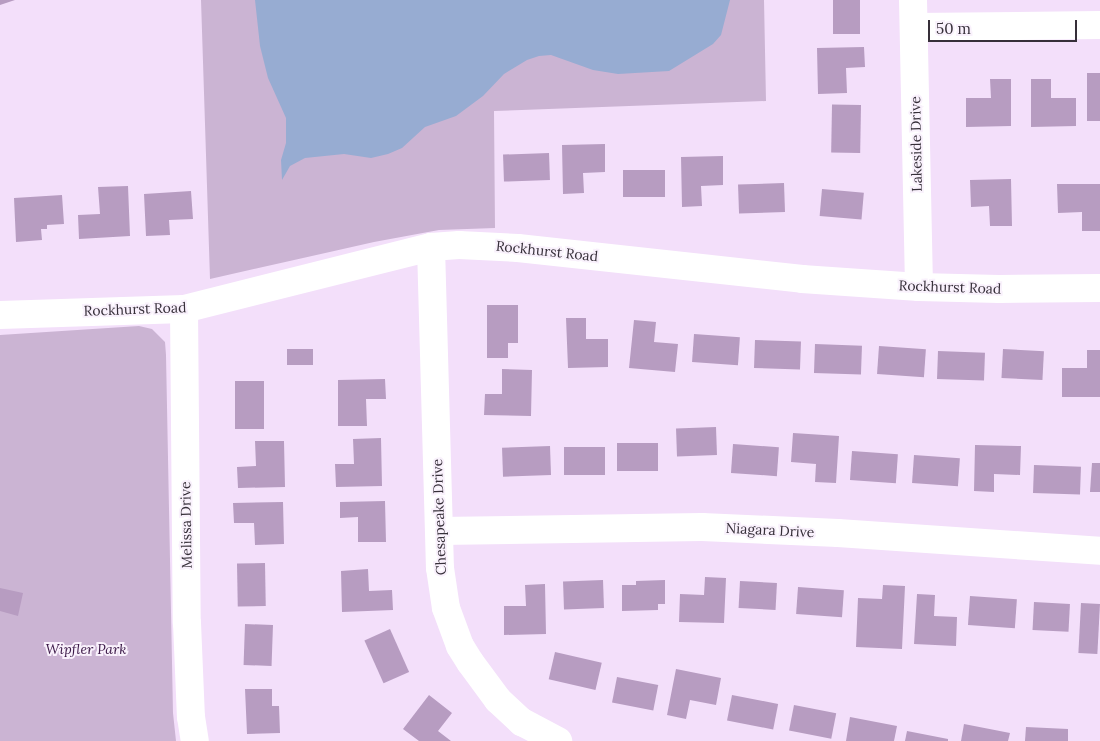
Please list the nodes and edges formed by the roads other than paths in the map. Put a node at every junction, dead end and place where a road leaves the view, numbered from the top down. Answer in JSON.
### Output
{"nodes":[{"id":1,"x":913,"y":0,"type":"edge"},
{"id":2,"x":1100,"y":25,"type":"edge"},
{"id":3,"x":914,"y":27,"type":"junction"},
{"id":4,"x":430,"y":247,"type":"junction"},
{"id":5,"x":919,"y":287,"type":"junction"},
{"id":6,"x":1100,"y":288,"type":"edge"},
{"id":7,"x":184,"y":309,"type":"junction"},
{"id":8,"x":0,"y":315,"type":"edge"},
{"id":9,"x":440,"y":531,"type":"junction"},
{"id":10,"x":1100,"y":551,"type":"edge"},
{"id":11,"x":516,"y":732,"type":"edge"},
{"id":12,"x":195,"y":741,"type":"edge"},
{"id":13,"x":558,"y":741,"type":"edge"}],
"edges":[{"from":1,"to":3,"type":"street","name":"Lakeside Drive"},
{"from":2,"to":3,"type":"street"},
{"from":3,"to":5,"type":"street","name":"Lakeside Drive"},
{"from":4,"to":5,"type":"street","name":"Rockhurst Road"},
{"from":4,"to":7,"type":"street","name":"Rockhurst Road"},
{"from":4,"to":9,"type":"street","name":"Chesapeake Drive"},
{"from":5,"to":6,"type":"street","name":"Rockhurst Road"},
{"from":7,"to":8,"type":"street","name":"Rockhurst Road"},
{"from":7,"to":12,"type":"street","name":"Melissa Drive"},
{"from":9,"to":10,"type":"street","name":"Niagara Drive"},
{"from":9,"to":11,"type":"street","name":"Chesapeake Drive"},
{"from":11,"to":13,"type":"street","name":"Chesapeake Drive"}]}
